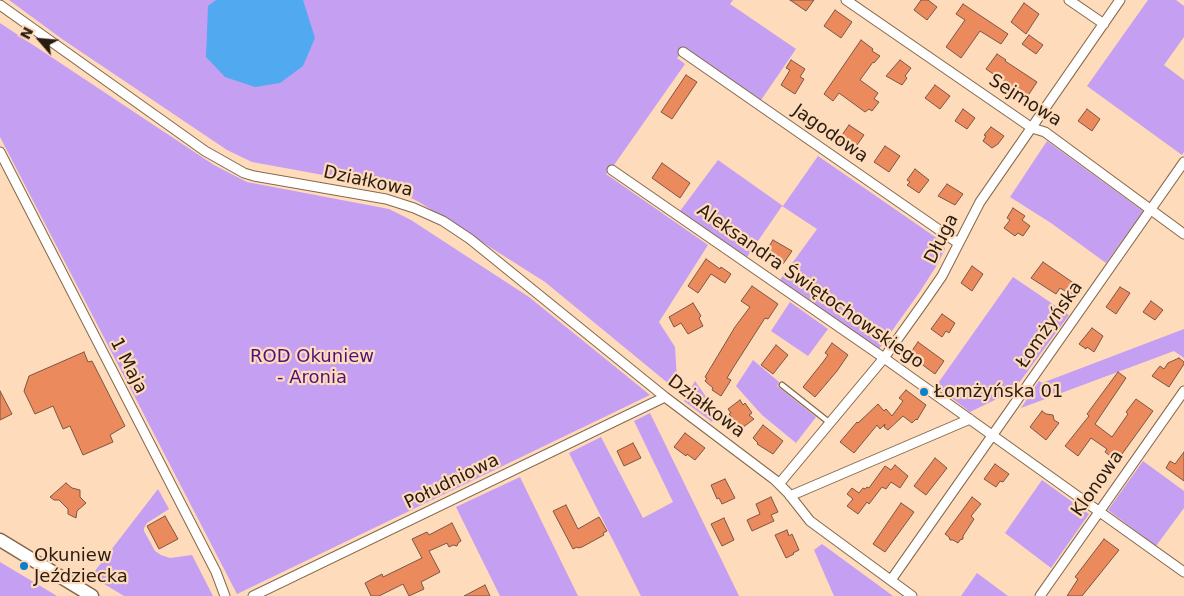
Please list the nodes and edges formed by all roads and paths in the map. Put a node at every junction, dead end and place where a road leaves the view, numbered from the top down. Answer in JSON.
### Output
{"nodes":[{"id":1,"x":846,"y":0,"type":"edge"},
{"id":2,"x":1069,"y":0,"type":"edge"},
{"id":3,"x":1120,"y":0,"type":"edge"},
{"id":4,"x":0,"y":5,"type":"edge"},
{"id":5,"x":1104,"y":24,"type":"junction"},
{"id":6,"x":683,"y":52,"type":"dead end"},
{"id":7,"x":1032,"y":128,"type":"junction"},
{"id":8,"x":0,"y":152,"type":"edge"},
{"id":9,"x":1184,"y":162,"type":"edge"},
{"id":10,"x":612,"y":170,"type":"dead end"},
{"id":11,"x":1150,"y":210,"type":"junction"},
{"id":12,"x":1184,"y":234,"type":"edge"},
{"id":13,"x":958,"y":243,"type":"junction"},
{"id":14,"x":884,"y":358,"type":"junction"},
{"id":15,"x":782,"y":385,"type":"dead end"},
{"id":16,"x":1184,"y":391,"type":"edge"},
{"id":17,"x":665,"y":397,"type":"junction"},
{"id":18,"x":970,"y":419,"type":"junction"},
{"id":19,"x":831,"y":424,"type":"junction"},
{"id":20,"x":993,"y":435,"type":"junction"},
{"id":21,"x":779,"y":484,"type":"junction"},
{"id":22,"x":790,"y":496,"type":"junction"},
{"id":23,"x":1098,"y":511,"type":"junction"},
{"id":24,"x":0,"y":540,"type":"edge"},
{"id":25,"x":1184,"y":572,"type":"edge"},
{"id":26,"x":891,"y":580,"type":"junction"},
{"id":27,"x":92,"y":596,"type":"edge"},
{"id":28,"x":225,"y":596,"type":"edge"},
{"id":29,"x":253,"y":596,"type":"edge"},
{"id":30,"x":912,"y":596,"type":"edge"},
{"id":31,"x":1040,"y":596,"type":"edge"}],
"edges":[{"from":1,"to":7,"type":"street","name":"Sejmowa"},
{"from":2,"to":5,"type":"street"},
{"from":3,"to":5,"type":"street","name":"Długa"},
{"from":4,"to":17,"type":"street","name":"Działkowa"},
{"from":5,"to":7,"type":"street","name":"Długa"},
{"from":6,"to":13,"type":"street","name":"Jagodowa"},
{"from":7,"to":11,"type":"street","name":"Sejmowa"},
{"from":7,"to":13,"type":"street","name":"Długa"},
{"from":8,"to":28,"type":"street","name":"1 Maja"},
{"from":9,"to":11,"type":"street","name":"Łomżyńska"},
{"from":10,"to":14,"type":"street","name":"Aleksandra Świętochowskiego"},
{"from":11,"to":12,"type":"street","name":"Sejmowa"},
{"from":11,"to":20,"type":"street","name":"Łomżyńska"},
{"from":13,"to":14,"type":"street","name":"Długa"},
{"from":14,"to":18,"type":"street","name":"Aleksandra Świętochowskiego"},
{"from":14,"to":19,"type":"street","name":"Długa"},
{"from":15,"to":19,"type":"lane"},
{"from":16,"to":23,"type":"street","name":"Klonowa"},
{"from":17,"to":21,"type":"street","name":"Działkowa"},
{"from":17,"to":29,"type":"street","name":"Południowa"},
{"from":18,"to":20,"type":"street","name":"Aleksandra Świętochowskiego"},
{"from":18,"to":22,"type":"street"},
{"from":19,"to":21,"type":"street","name":"Długa"},
{"from":20,"to":23,"type":"street","name":"Aleksandra Świętochowskiego"},
{"from":20,"to":26,"type":"street","name":"Łomżyńska"},
{"from":21,"to":22,"type":"street","name":"Działkowa"},
{"from":22,"to":26,"type":"street","name":"Działkowa"},
{"from":23,"to":25,"type":"street","name":"Aleksandra Świętochowskiego"},
{"from":23,"to":31,"type":"street","name":"Klonowa"},
{"from":24,"to":27,"type":"main road"},
{"from":26,"to":30,"type":"street","name":"Działkowa"}]}
